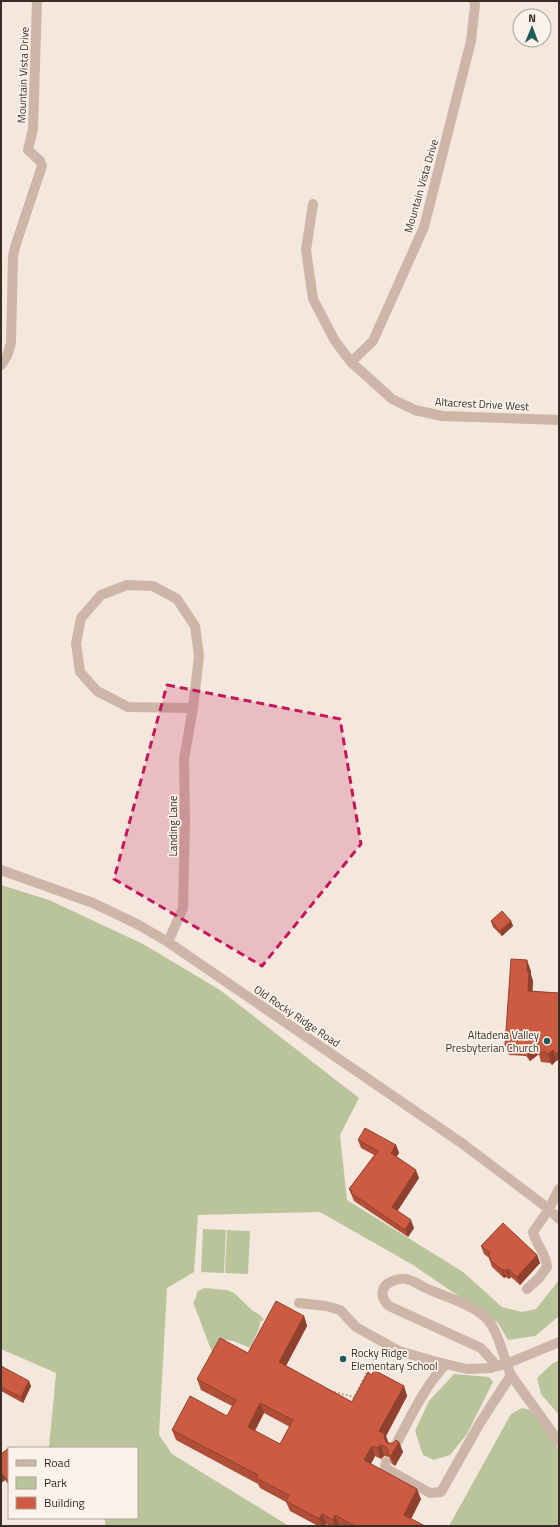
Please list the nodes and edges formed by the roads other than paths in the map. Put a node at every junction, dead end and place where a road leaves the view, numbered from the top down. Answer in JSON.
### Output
{"nodes":[{"id":1,"x":37,"y":1,"type":"edge"},
{"id":2,"x":474,"y":1,"type":"edge"},
{"id":3,"x":313,"y":204,"type":"dead end"},
{"id":4,"x":351,"y":362,"type":"junction"},
{"id":5,"x":1,"y":365,"type":"edge"},
{"id":6,"x":559,"y":420,"type":"edge"},
{"id":7,"x":193,"y":708,"type":"junction"},
{"id":8,"x":1,"y":870,"type":"edge"},
{"id":9,"x":168,"y":942,"type":"junction"},
{"id":10,"x":559,"y":1189,"type":"edge"},
{"id":11,"x":549,"y":1209,"type":"junction"},
{"id":12,"x":559,"y":1219,"type":"edge"},
{"id":13,"x":527,"y":1289,"type":"dead end"},
{"id":14,"x":299,"y":1303,"type":"dead end"},
{"id":15,"x":559,"y":1342,"type":"edge"},
{"id":16,"x":446,"y":1364,"type":"junction"},
{"id":17,"x":501,"y":1365,"type":"junction"},
{"id":18,"x":511,"y":1375,"type":"junction"},
{"id":19,"x":559,"y":1442,"type":"edge"},
{"id":20,"x":394,"y":1448,"type":"edge"},
{"id":21,"x":386,"y":1462,"type":"edge"}],
"edges":[{"from":1,"to":5,"type":"street","name":"Mountain Vista Drive"},
{"from":2,"to":4,"type":"street","name":"Mountain Vista Drive"},
{"from":3,"to":4,"type":"street","name":"Altacrest Drive West"},
{"from":4,"to":6,"type":"street","name":"Altacrest Drive West"},
{"from":7,"to":7,"type":"street","name":"Landing Lane"},
{"from":7,"to":9,"type":"street","name":"Landing Lane"},
{"from":8,"to":9,"type":"street","name":"Old Rocky Ridge Road"},
{"from":9,"to":11,"type":"street","name":"Old Rocky Ridge Road"},
{"from":10,"to":11,"type":"street"},
{"from":11,"to":12,"type":"street","name":"Old Rocky Ridge Road"},
{"from":11,"to":13,"type":"street"},
{"from":14,"to":16,"type":"street"},
{"from":15,"to":17,"type":"street"},
{"from":16,"to":17,"type":"street"},
{"from":16,"to":20,"type":"street"},
{"from":17,"to":17,"type":"street"},
{"from":17,"to":18,"type":"street"},
{"from":18,"to":19,"type":"street"},
{"from":18,"to":21,"type":"street"}]}
